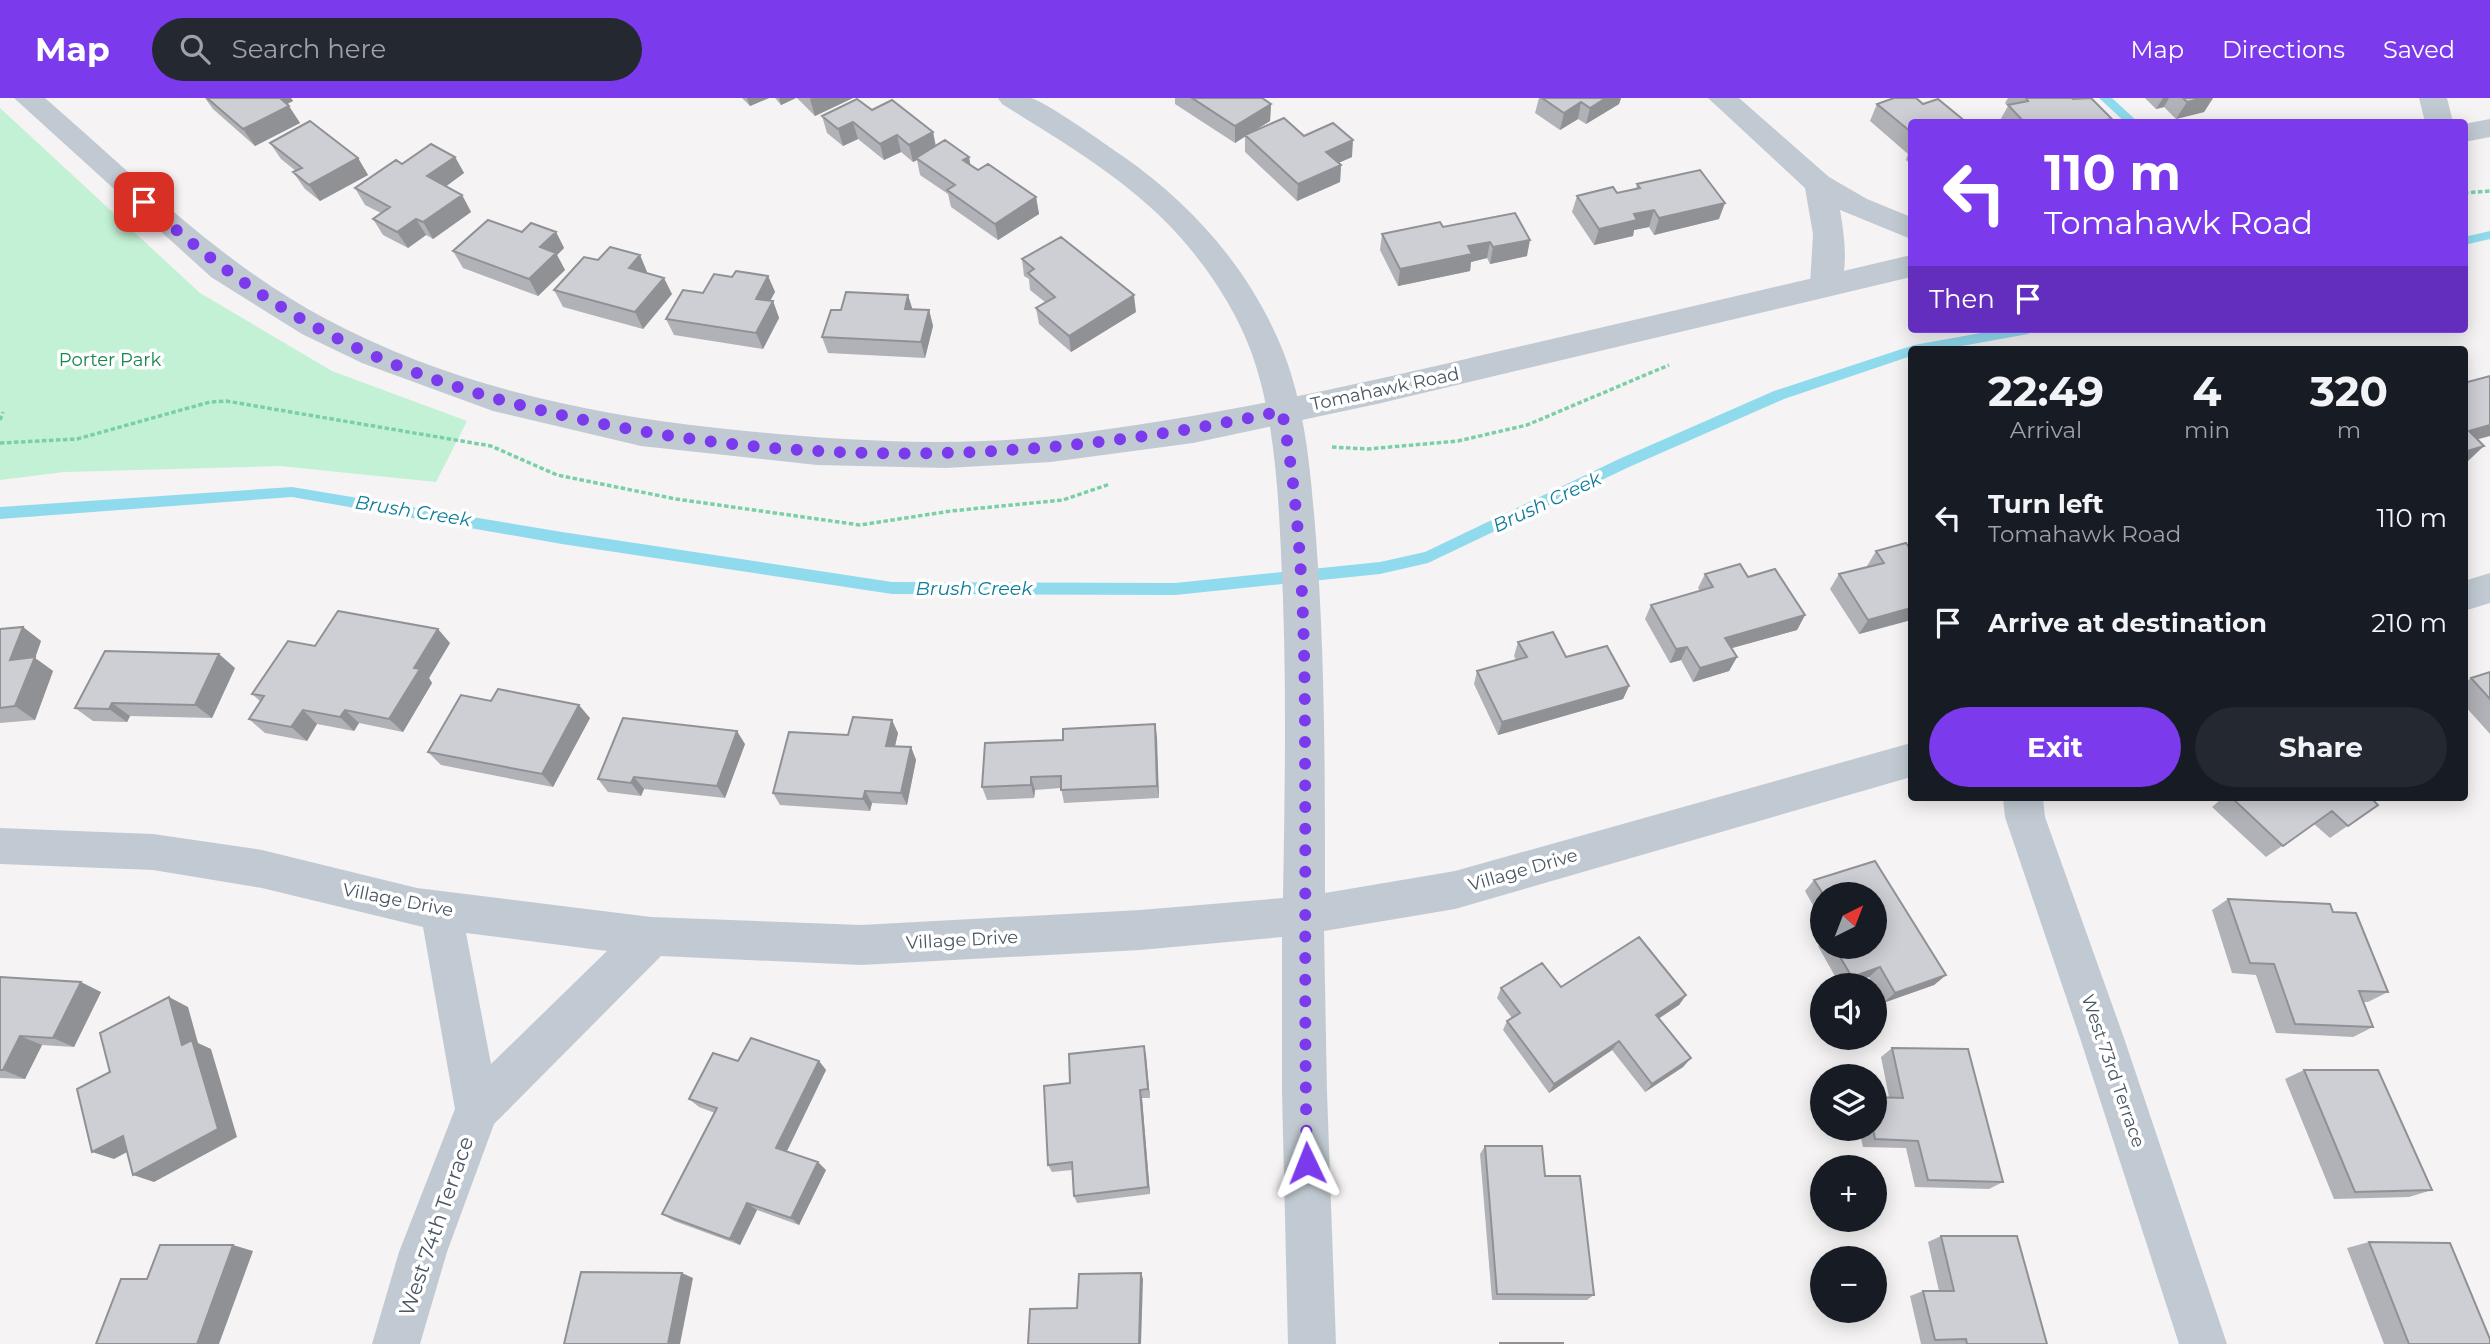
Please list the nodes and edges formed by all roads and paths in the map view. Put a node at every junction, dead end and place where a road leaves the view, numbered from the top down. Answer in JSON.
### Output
{"nodes":[{"id":1,"x":28,"y":98,"type":"edge"},
{"id":2,"x":1012,"y":98,"type":"edge"},
{"id":3,"x":1721,"y":98,"type":"edge"},
{"id":4,"x":2433,"y":98,"type":"edge"},
{"id":5,"x":2438,"y":119,"type":"edge"},
{"id":6,"x":2490,"y":128,"type":"edge"},
{"id":7,"x":2468,"y":132,"type":"edge"},
{"id":8,"x":1819,"y":184,"type":"junction"},
{"id":9,"x":2490,"y":191,"type":"edge"},
{"id":10,"x":2468,"y":193,"type":"edge"},
{"id":11,"x":1908,"y":228,"type":"edge"},
{"id":12,"x":1908,"y":267,"type":"edge"},
{"id":13,"x":1826,"y":285,"type":"junction"},
{"id":14,"x":1680,"y":361,"type":"dead end"},
{"id":15,"x":1282,"y":411,"type":"junction"},
{"id":16,"x":3,"y":412,"type":"dead end"},
{"id":17,"x":0,"y":420,"type":"edge"},
{"id":18,"x":1338,"y":446,"type":"dead end"},
{"id":19,"x":2490,"y":588,"type":"edge"},
{"id":20,"x":2468,"y":595,"type":"edge"},
{"id":21,"x":1908,"y":761,"type":"edge"},
{"id":22,"x":2023,"y":801,"type":"edge"},
{"id":23,"x":0,"y":846,"type":"edge"},
{"id":24,"x":442,"y":910,"type":"junction"},
{"id":25,"x":1306,"y":915,"type":"junction"},
{"id":26,"x":651,"y":937,"type":"junction"},
{"id":27,"x":478,"y":1109,"type":"junction"},
{"id":28,"x":396,"y":1344,"type":"edge"},
{"id":29,"x":1312,"y":1344,"type":"edge"},
{"id":30,"x":2203,"y":1344,"type":"edge"}],
"edges":[{"from":1,"to":15,"type":"street","name":"Tomahawk Road"},
{"from":2,"to":15,"type":"street"},
{"from":3,"to":8,"type":"street"},
{"from":4,"to":5,"type":"street"},
{"from":6,"to":7,"type":"street"},
{"from":8,"to":11,"type":"street"},
{"from":8,"to":13,"type":"street"},
{"from":9,"to":10,"type":"path"},
{"from":12,"to":13,"type":"street","name":"Tomahawk Road"},
{"from":13,"to":15,"type":"street","name":"Tomahawk Road"},
{"from":14,"to":18,"type":"path"},
{"from":15,"to":25,"type":"street"},
{"from":16,"to":17,"type":"path"},
{"from":19,"to":20,"type":"street"},
{"from":21,"to":25,"type":"street","name":"Village Drive"},
{"from":22,"to":30,"type":"street","name":"West 73rd Terrace"},
{"from":23,"to":24,"type":"street","name":"Village Drive"},
{"from":24,"to":26,"type":"street","name":"Village Drive"},
{"from":24,"to":27,"type":"street"},
{"from":25,"to":26,"type":"street","name":"Village Drive"},
{"from":25,"to":29,"type":"street"},
{"from":26,"to":27,"type":"street","name":"West 74th Terrace"},
{"from":27,"to":28,"type":"street","name":"West 74th Terrace"}]}
